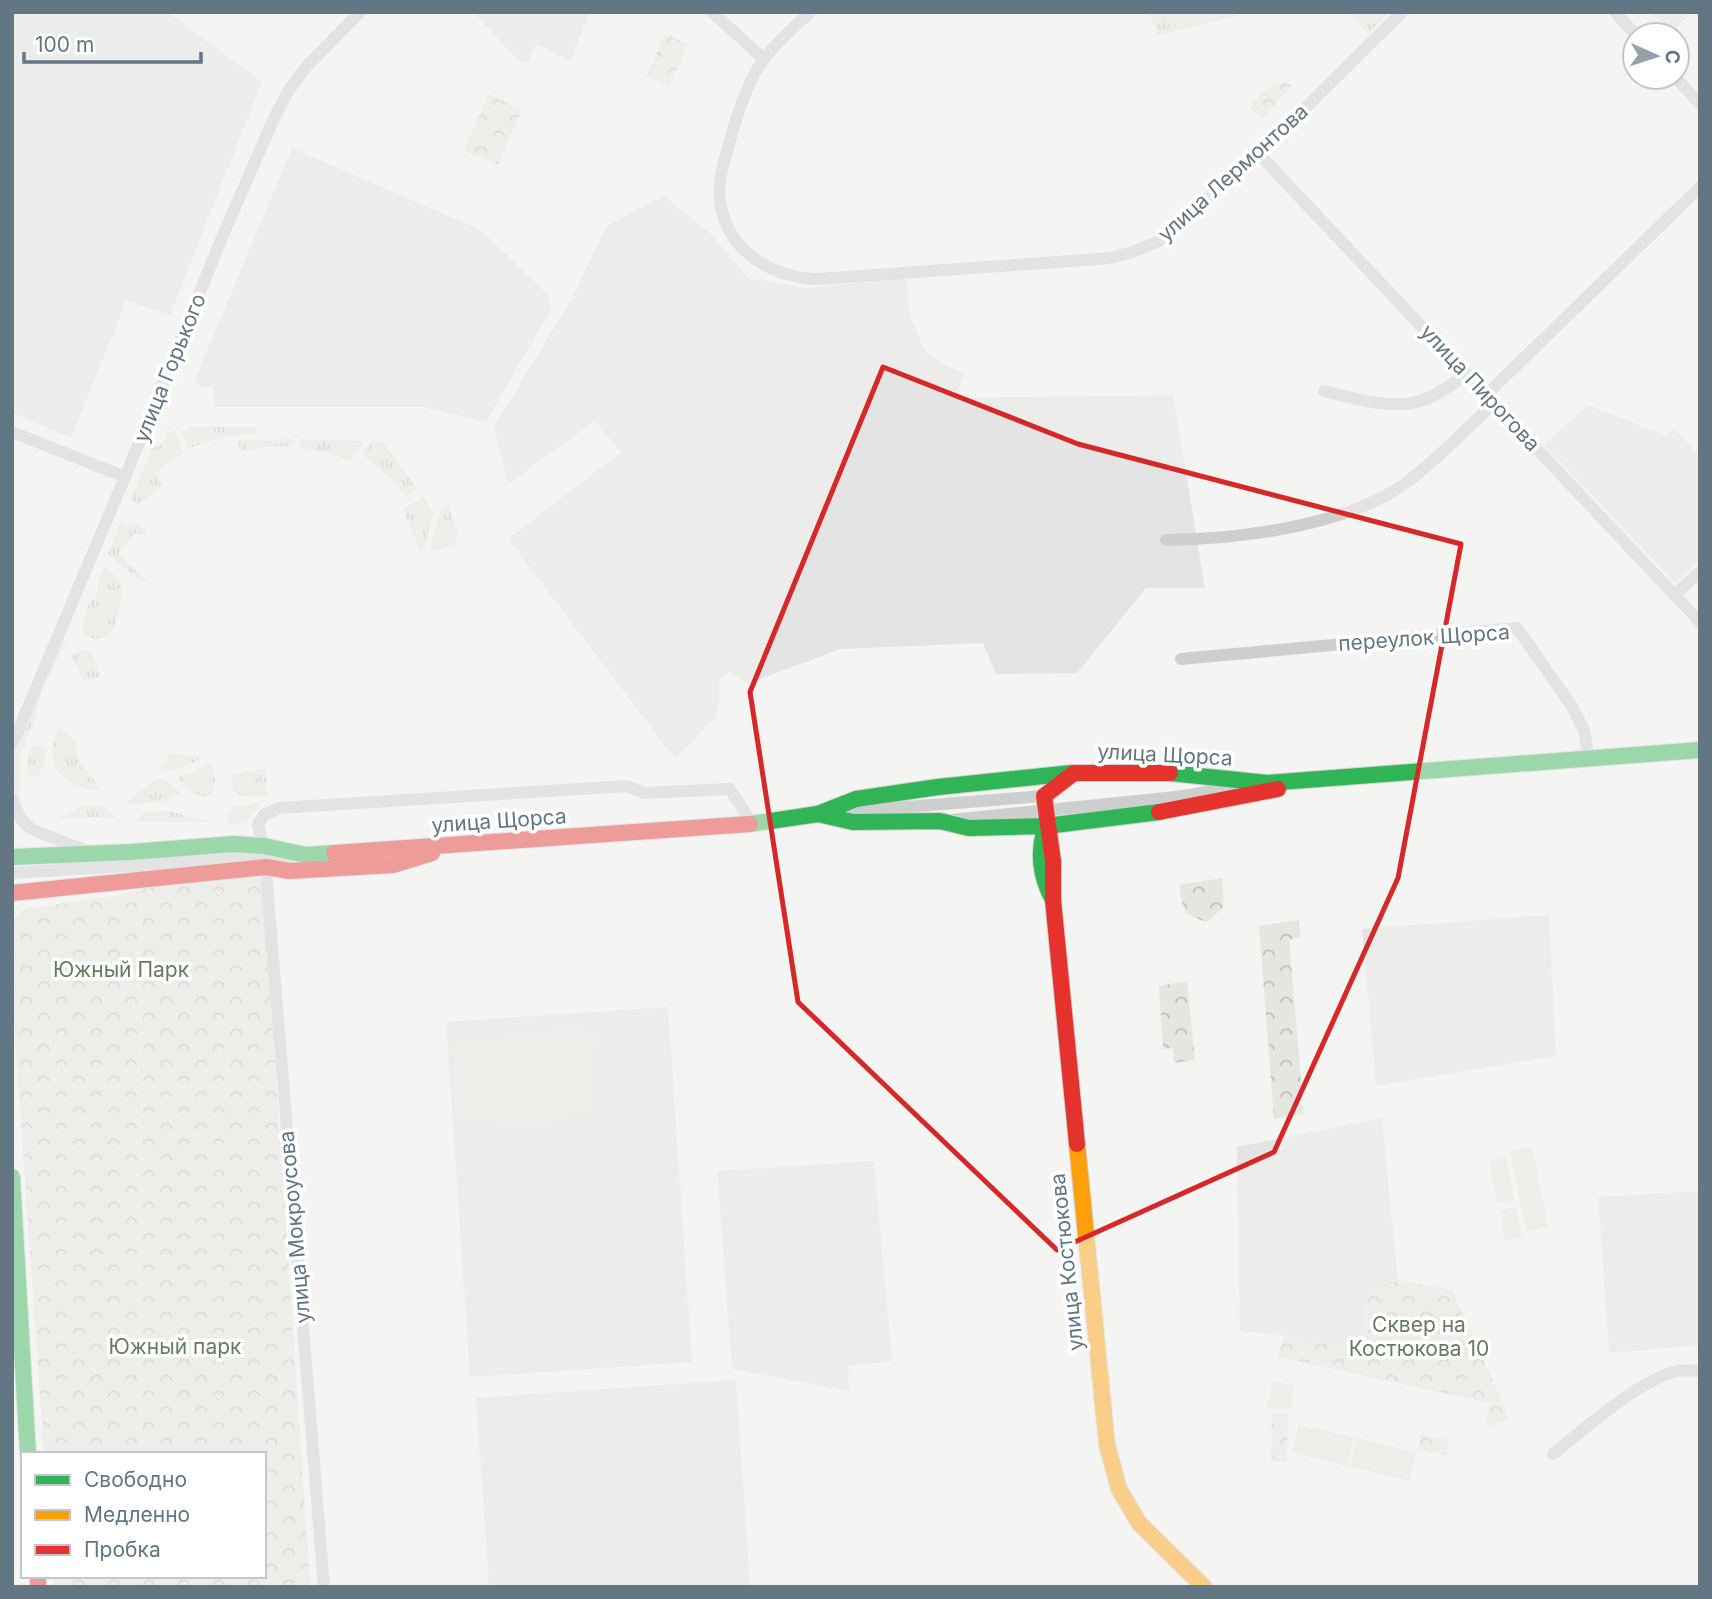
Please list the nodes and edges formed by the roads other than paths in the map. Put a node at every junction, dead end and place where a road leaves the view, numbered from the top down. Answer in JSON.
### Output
{"nodes":[{"id":1,"x":360,"y":12,"type":"edge"},
{"id":2,"x":712,"y":12,"type":"edge"},
{"id":3,"x":810,"y":12,"type":"edge"},
{"id":4,"x":1402,"y":12,"type":"edge"},
{"id":5,"x":764,"y":59,"type":"junction"},
{"id":6,"x":1688,"y":91,"type":"edge"},
{"id":7,"x":1700,"y":104,"type":"edge"},
{"id":8,"x":1259,"y":154,"type":"junction"},
{"id":9,"x":1700,"y":187,"type":"edge"},
{"id":10,"x":1467,"y":374,"type":"junction"},
{"id":11,"x":1324,"y":391,"type":"dead end"},
{"id":12,"x":1490,"y":399,"type":"junction"},
{"id":13,"x":12,"y":432,"type":"edge"},
{"id":14,"x":125,"y":477,"type":"junction"},
{"id":15,"x":1166,"y":540,"type":"dead end"},
{"id":16,"x":1700,"y":572,"type":"edge"},
{"id":17,"x":1674,"y":595,"type":"junction"},
{"id":18,"x":1700,"y":622,"type":"edge"},
{"id":19,"x":1181,"y":659,"type":"dead end"},
{"id":20,"x":1700,"y":739,"type":"edge"},
{"id":21,"x":12,"y":745,"type":"edge"},
{"id":22,"x":1700,"y":750,"type":"edge"},
{"id":23,"x":1634,"y":755,"type":"junction"},
{"id":24,"x":1589,"y":759,"type":"junction"},
{"id":25,"x":1074,"y":773,"type":"junction"},
{"id":26,"x":1323,"y":779,"type":"junction"},
{"id":27,"x":1267,"y":783,"type":"junction"},
{"id":28,"x":12,"y":800,"type":"edge"},
{"id":29,"x":1045,"y":810,"type":"junction"},
{"id":30,"x":818,"y":814,"type":"junction"},
{"id":31,"x":752,"y":824,"type":"junction"},
{"id":32,"x":462,"y":845,"type":"junction"},
{"id":33,"x":94,"y":853,"type":"junction"},
{"id":34,"x":12,"y":857,"type":"edge"},
{"id":35,"x":265,"y":857,"type":"junction"},
{"id":36,"x":183,"y":864,"type":"junction"},
{"id":37,"x":12,"y":873,"type":"edge"},
{"id":38,"x":12,"y":884,"type":"edge"},
{"id":39,"x":66,"y":887,"type":"junction"},
{"id":40,"x":12,"y":893,"type":"edge"},
{"id":41,"x":12,"y":1177,"type":"edge"},
{"id":42,"x":12,"y":1290,"type":"edge"},
{"id":43,"x":20,"y":1344,"type":"junction"},
{"id":44,"x":1700,"y":1370,"type":"edge"},
{"id":45,"x":28,"y":1452,"type":"edge"},
{"id":46,"x":1553,"y":1454,"type":"dead end"},
{"id":47,"x":324,"y":1587,"type":"edge"},
{"id":48,"x":1203,"y":1587,"type":"edge"}],
"edges":[{"from":1,"to":14,"type":"street","name":"улица Горького"},
{"from":2,"to":5,"type":"street"},
{"from":3,"to":5,"type":"street","name":"улица Лермонтова"},
{"from":4,"to":8,"type":"street","name":"улица Лермонтова"},
{"from":5,"to":8,"type":"street","name":"улица Лермонтова"},
{"from":6,"to":7,"type":"street"},
{"from":8,"to":10,"type":"street","name":"улица Пирогова"},
{"from":9,"to":12,"type":"street"},
{"from":10,"to":11,"type":"street"},
{"from":10,"to":12,"type":"street","name":"улица Пирогова"},
{"from":12,"to":15,"type":"street"},
{"from":12,"to":17,"type":"street","name":"улица Пирогова"},
{"from":13,"to":14,"type":"street"},
{"from":14,"to":21,"type":"street","name":"улица Горького"},
{"from":16,"to":17,"type":"street"},
{"from":17,"to":18,"type":"street","name":"улица Пирогова"},
{"from":19,"to":24,"type":"street","name":"переулок Щорса"},
{"from":20,"to":23,"type":"main road"},
{"from":22,"to":23,"type":"main road","name":"улица Щорса"},
{"from":23,"to":24,"type":"main road","name":"улица Щорса"},
{"from":24,"to":26,"type":"main road","name":"улица Щорса"},
{"from":25,"to":27,"type":"main road","name":"улица Щорса"},
{"from":25,"to":29,"type":"main road","name":"улица Щорса"},
{"from":25,"to":30,"type":"main road"},
{"from":26,"to":27,"type":"main road","name":"улица Щорса"},
{"from":26,"to":29,"type":"main road","name":"улица Щорса"},
{"from":27,"to":29,"type":"street","name":"улица Щорса"},
{"from":28,"to":33,"type":"street"},
{"from":29,"to":30,"type":"street","name":"улица Щорса"},
{"from":29,"to":30,"type":"main road","name":"улица Щорса"},
{"from":29,"to":48,"type":"main road","name":"улица Костюкова"},
{"from":30,"to":31,"type":"main road","name":"улица Щорса"},
{"from":31,"to":32,"type":"main road","name":"улица Щорса"},
{"from":31,"to":35,"type":"street","name":"улица Мокроусова"},
{"from":32,"to":35,"type":"main road","name":"улица Щорса"},
{"from":32,"to":35,"type":"main road"},
{"from":33,"to":34,"type":"main road"},
{"from":33,"to":35,"type":"main road"},
{"from":35,"to":36,"type":"street"},
{"from":35,"to":39,"type":"main road"},
{"from":35,"to":47,"type":"street","name":"улица Мокроусова"},
{"from":36,"to":37,"type":"street"},
{"from":36,"to":39,"type":"street"},
{"from":38,"to":39,"type":"street"},
{"from":39,"to":40,"type":"main road"},
{"from":41,"to":43,"type":"main road"},
{"from":42,"to":43,"type":"main road"},
{"from":43,"to":45,"type":"main road"},
{"from":44,"to":46,"type":"street"}]}
